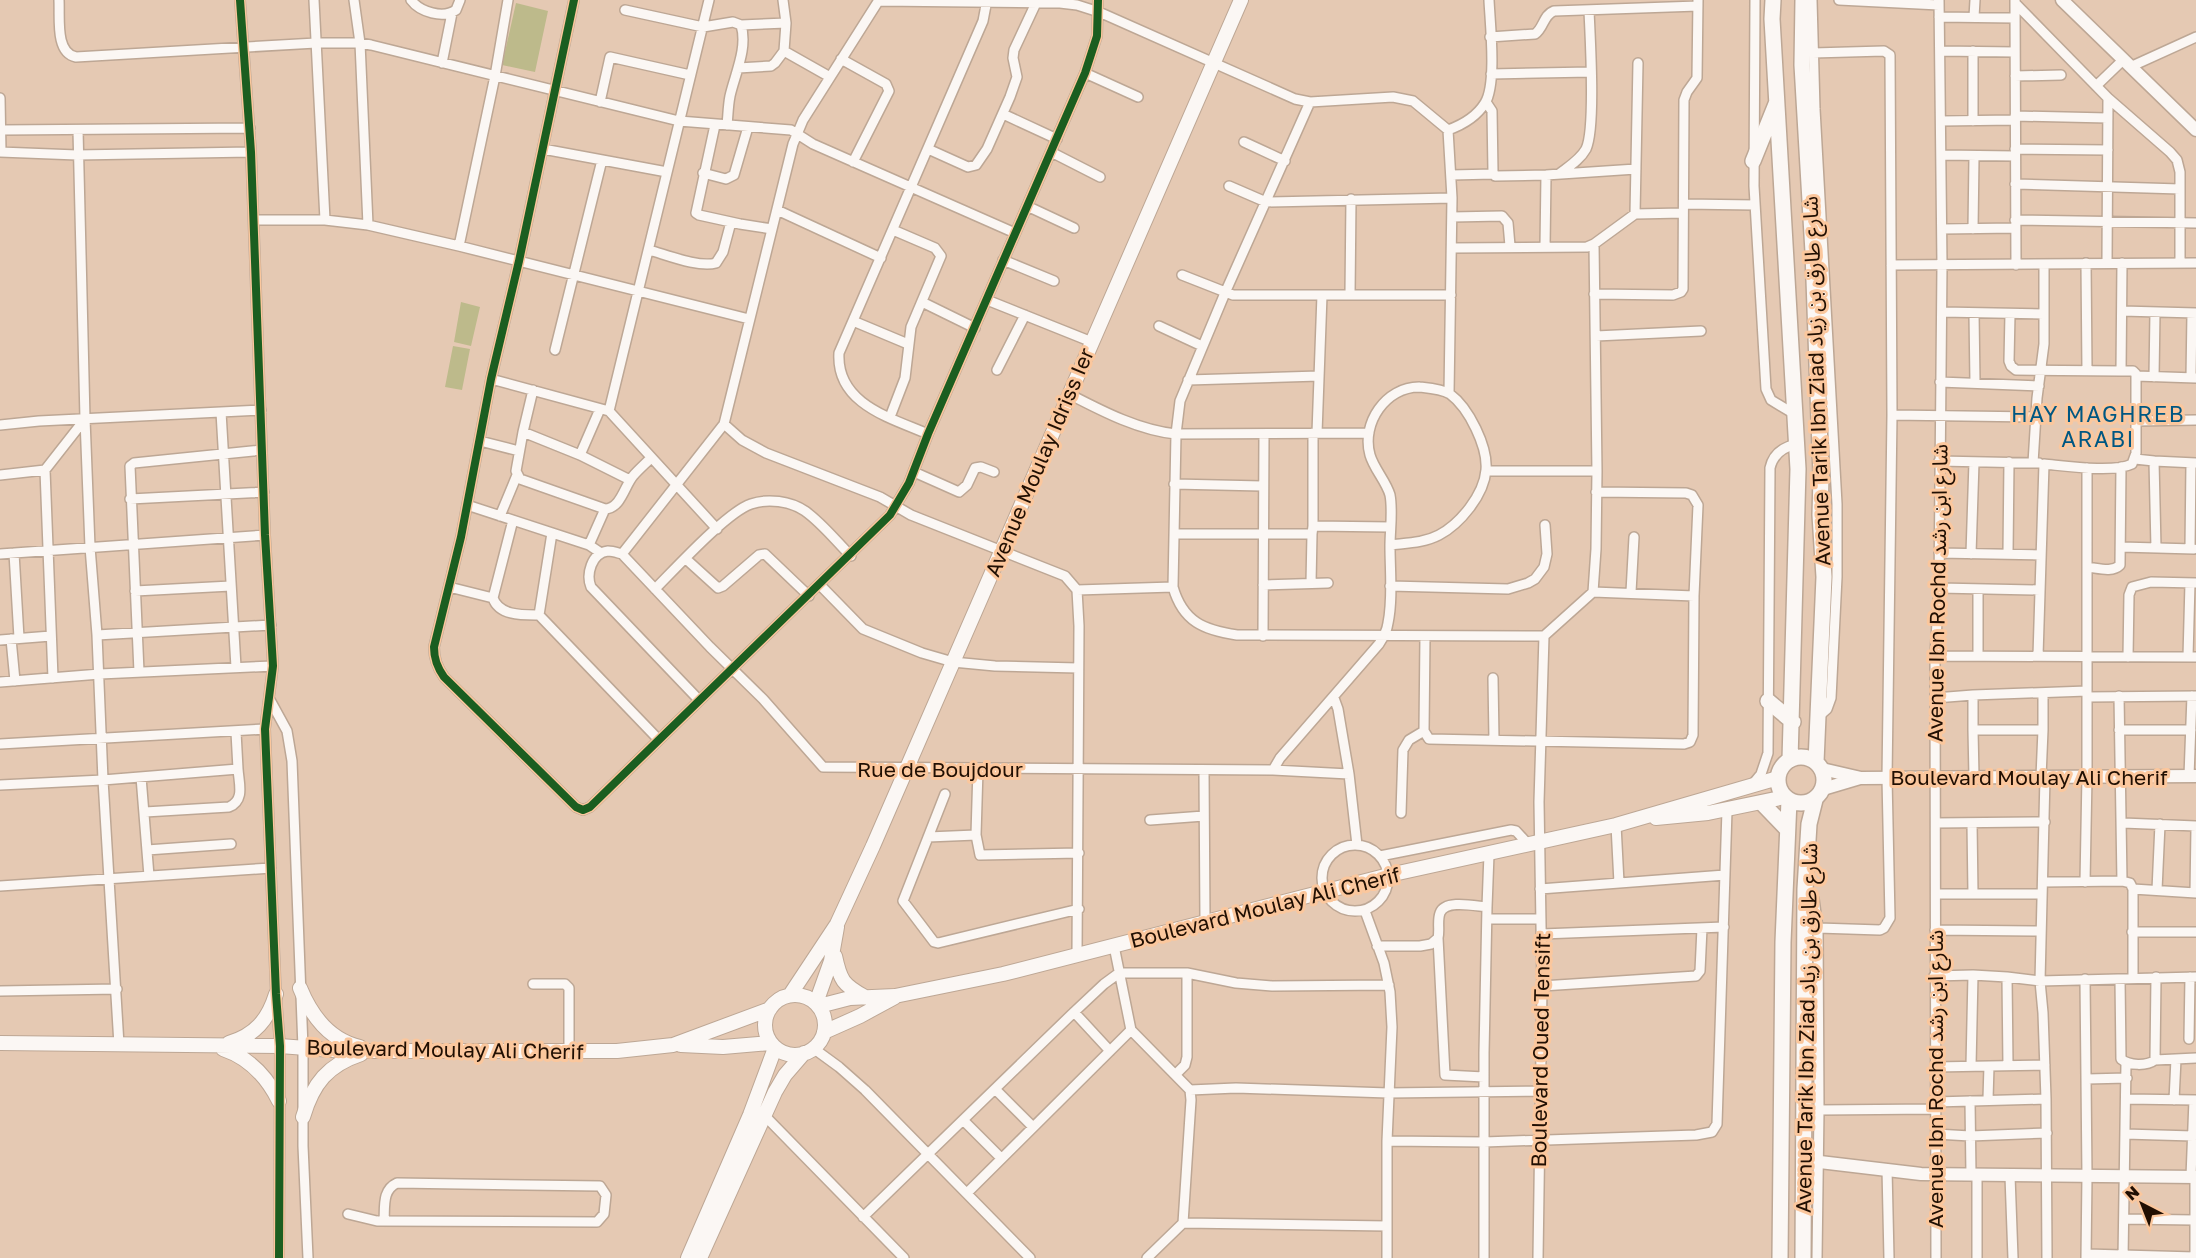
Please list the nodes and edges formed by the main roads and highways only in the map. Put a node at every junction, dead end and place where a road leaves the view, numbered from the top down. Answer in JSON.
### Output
{"nodes":[{"id":1,"x":1241,"y":0,"type":"edge"},
{"id":2,"x":1773,"y":0,"type":"edge"},
{"id":3,"x":1803,"y":0,"type":"edge"},
{"id":4,"x":1778,"y":99,"type":"junction"},
{"id":5,"x":1754,"y":161,"type":"road end"},
{"id":6,"x":1768,"y":701,"type":"road end"},
{"id":7,"x":1792,"y":722,"type":"junction"},
{"id":8,"x":1790,"y":760,"type":"junction"},
{"id":9,"x":1819,"y":766,"type":"junction"},
{"id":10,"x":1778,"y":778,"type":"junction"},
{"id":11,"x":1823,"y":792,"type":"junction"},
{"id":12,"x":1787,"y":799,"type":"junction"},
{"id":13,"x":1762,"y":803,"type":"junction"},
{"id":14,"x":1636,"y":820,"type":"junction"},
{"id":15,"x":1787,"y":829,"type":"junction"},
{"id":16,"x":837,"y":924,"type":"junction"},
{"id":17,"x":834,"y":951,"type":"junction"},
{"id":18,"x":300,"y":988,"type":"road end"},
{"id":19,"x":276,"y":994,"type":"road end"},
{"id":20,"x":790,"y":995,"type":"junction"},
{"id":21,"x":895,"y":996,"type":"junction"},
{"id":22,"x":865,"y":997,"type":"junction"},
{"id":23,"x":817,"y":1004,"type":"junction"},
{"id":24,"x":770,"y":1009,"type":"junction"},
{"id":25,"x":824,"y":1032,"type":"junction"},
{"id":26,"x":0,"y":1043,"type":"edge"},
{"id":27,"x":673,"y":1045,"type":"junction"},
{"id":28,"x":773,"y":1045,"type":"junction"},
{"id":29,"x":215,"y":1046,"type":"junction"},
{"id":30,"x":379,"y":1051,"type":"junction"},
{"id":31,"x":809,"y":1051,"type":"junction"},
{"id":32,"x":279,"y":1101,"type":"road end"},
{"id":33,"x":303,"y":1117,"type":"road end"},
{"id":34,"x":688,"y":1258,"type":"edge"},
{"id":35,"x":700,"y":1258,"type":"edge"},
{"id":36,"x":1780,"y":1258,"type":"edge"},
{"id":37,"x":1803,"y":1258,"type":"edge"}],
"edges":[{"from":1,"to":16,"type":"main road","name":"Avenue Moulay Idriss Ier"},
{"from":2,"to":4,"type":"main road","name":"Avenue Tarik Ibn Ziad شارع طارق بن زياد"},
{"from":3,"to":9,"type":"main road","name":"Avenue Tarik Ibn Ziad شارع طارق بن زياد"},
{"from":4,"to":5,"type":"main road"},
{"from":4,"to":7,"type":"main road","name":"Avenue Tarik Ibn Ziad شارع طارق بن زياد"},
{"from":6,"to":7,"type":"main road"},
{"from":7,"to":8,"type":"main road","name":"Avenue Tarik Ibn Ziad شارع طارق بن زياد"},
{"from":8,"to":9,"type":"main road"},
{"from":8,"to":10,"type":"main road"},
{"from":9,"to":11,"type":"main road","name":"Avenue Tarik Ibn Ziad شارع طارق بن زياد"},
{"from":10,"to":12,"type":"main road","name":"Avenue Tarik Ibn Ziad شارع طارق بن زياد"},
{"from":10,"to":14,"type":"main road","name":"Boulevard Moulay Ali Cherif"},
{"from":11,"to":12,"type":"main road"},
{"from":11,"to":37,"type":"main road","name":"Avenue Tarik Ibn Ziad شارع طارق بن زياد"},
{"from":12,"to":13,"type":"main road","name":"Boulevard Moulay Ali Cherif"},
{"from":12,"to":15,"type":"main road","name":"Avenue Tarik Ibn Ziad شارع طارق بن زياد"},
{"from":13,"to":14,"type":"main road","name":"Boulevard Moulay Ali Cherif"},
{"from":13,"to":15,"type":"main road"},
{"from":14,"to":21,"type":"main road","name":"Boulevard Moulay Ali Cherif"},
{"from":15,"to":36,"type":"main road","name":"Avenue Tarik Ibn Ziad شارع طارق بن زياد"},
{"from":16,"to":17,"type":"main road"},
{"from":16,"to":20,"type":"main road"},
{"from":17,"to":22,"type":"main road"},
{"from":17,"to":23,"type":"main road"},
{"from":18,"to":30,"type":"main road"},
{"from":19,"to":29,"type":"main road"},
{"from":20,"to":23,"type":"main road"},
{"from":20,"to":24,"type":"main road"},
{"from":21,"to":22,"type":"main road","name":"Boulevard Moulay Ali Cherif"},
{"from":21,"to":25,"type":"main road","name":"Boulevard Moulay Ali Cherif"},
{"from":22,"to":23,"type":"main road","name":"Boulevard Moulay Ali Cherif"},
{"from":23,"to":25,"type":"main road"},
{"from":24,"to":27,"type":"main road","name":"Boulevard Moulay Ali Cherif"},
{"from":24,"to":28,"type":"main road"},
{"from":25,"to":31,"type":"main road"},
{"from":26,"to":29,"type":"main road","name":"Boulevard Moulay Ali Cherif"},
{"from":27,"to":28,"type":"main road","name":"Boulevard Moulay Ali Cherif"},
{"from":27,"to":30,"type":"main road","name":"Boulevard Moulay Ali Cherif"},
{"from":28,"to":31,"type":"main road"},
{"from":28,"to":34,"type":"main road"},
{"from":29,"to":30,"type":"main road","name":"Boulevard Moulay Ali Cherif"},
{"from":29,"to":32,"type":"main road"},
{"from":30,"to":33,"type":"main road"},
{"from":31,"to":35,"type":"main road"}]}
